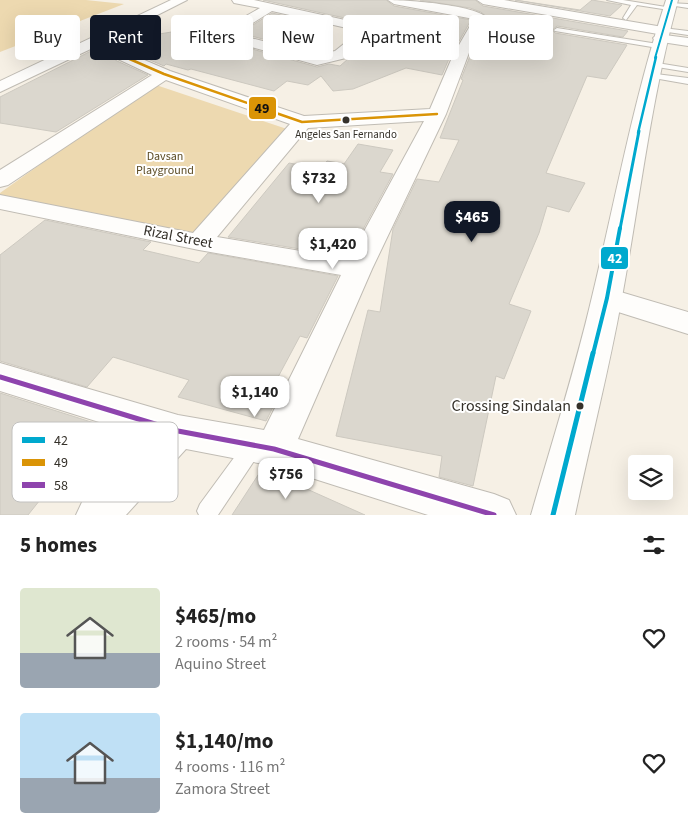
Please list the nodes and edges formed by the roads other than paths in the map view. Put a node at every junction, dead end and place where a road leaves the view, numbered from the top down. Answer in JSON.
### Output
{"nodes":[{"id":1,"x":181,"y":0,"type":"edge"},
{"id":2,"x":238,"y":0,"type":"edge"},
{"id":3,"x":394,"y":0,"type":"edge"},
{"id":4,"x":483,"y":0,"type":"edge"},
{"id":5,"x":610,"y":0,"type":"edge"},
{"id":6,"x":635,"y":4,"type":"junction"},
{"id":7,"x":271,"y":7,"type":"junction"},
{"id":8,"x":151,"y":15,"type":"edge"},
{"id":9,"x":626,"y":18,"type":"dead end"},
{"id":10,"x":343,"y":23,"type":"edge"},
{"id":11,"x":557,"y":30,"type":"dead end"},
{"id":12,"x":666,"y":32,"type":"edge"},
{"id":13,"x":688,"y":43,"type":"edge"},
{"id":14,"x":90,"y":45,"type":"edge"},
{"id":15,"x":459,"y":49,"type":"edge"},
{"id":16,"x":464,"y":50,"type":"junction"},
{"id":17,"x":343,"y":52,"type":"edge"},
{"id":18,"x":132,"y":60,"type":"edge"},
{"id":19,"x":688,"y":65,"type":"edge"},
{"id":20,"x":688,"y":70,"type":"edge"},
{"id":21,"x":164,"y":74,"type":"junction"},
{"id":22,"x":688,"y":81,"type":"edge"},
{"id":23,"x":0,"y":87,"type":"edge"},
{"id":24,"x":438,"y":114,"type":"junction"},
{"id":25,"x":302,"y":122,"type":"junction"},
{"id":26,"x":0,"y":180,"type":"edge"},
{"id":27,"x":0,"y":202,"type":"edge"},
{"id":28,"x":199,"y":242,"type":"junction"},
{"id":29,"x":358,"y":268,"type":"junction"},
{"id":30,"x":607,"y":298,"type":"junction"},
{"id":31,"x":688,"y":323,"type":"edge"},
{"id":32,"x":0,"y":377,"type":"edge"},
{"id":33,"x":148,"y":422,"type":"edge"},
{"id":34,"x":178,"y":431,"type":"edge"},
{"id":35,"x":265,"y":447,"type":"junction"},
{"id":36,"x":110,"y":502,"type":"edge"},
{"id":37,"x":208,"y":511,"type":"dead end"},
{"id":38,"x":98,"y":515,"type":"edge"},
{"id":39,"x":494,"y":515,"type":"edge"},
{"id":40,"x":553,"y":515,"type":"edge"}],
"edges":[{"from":1,"to":8,"type":"main road"},
{"from":2,"to":7,"type":"main road"},
{"from":3,"to":16,"type":"main road"},
{"from":4,"to":12,"type":"main road"},
{"from":5,"to":6,"type":"lane"},
{"from":6,"to":9,"type":"lane"},
{"from":6,"to":12,"type":"lane"},
{"from":7,"to":10,"type":"main road"},
{"from":7,"to":17,"type":"main road"},
{"from":11,"to":12,"type":"lane"},
{"from":12,"to":13,"type":"main road"},
{"from":12,"to":19,"type":"lane"},
{"from":12,"to":20,"type":"lane"},
{"from":12,"to":22,"type":"lane"},
{"from":12,"to":30,"type":"main road"},
{"from":14,"to":23,"type":"main road"},
{"from":15,"to":16,"type":"main road"},
{"from":16,"to":24,"type":"main road"},
{"from":18,"to":21,"type":"main road"},
{"from":21,"to":25,"type":"main road"},
{"from":21,"to":26,"type":"main road"},
{"from":24,"to":25,"type":"main road"},
{"from":24,"to":29,"type":"main road"},
{"from":25,"to":28,"type":"main road"},
{"from":27,"to":28,"type":"main road","name":"Rizal Street"},
{"from":28,"to":29,"type":"main road","name":"Rizal Street"},
{"from":29,"to":35,"type":"main road"},
{"from":30,"to":31,"type":"main road"},
{"from":30,"to":40,"type":"main road"},
{"from":32,"to":33,"type":"main road"},
{"from":34,"to":35,"type":"main road"},
{"from":35,"to":37,"type":"lane"},
{"from":35,"to":39,"type":"main road"},
{"from":36,"to":38,"type":"main road"}]}
